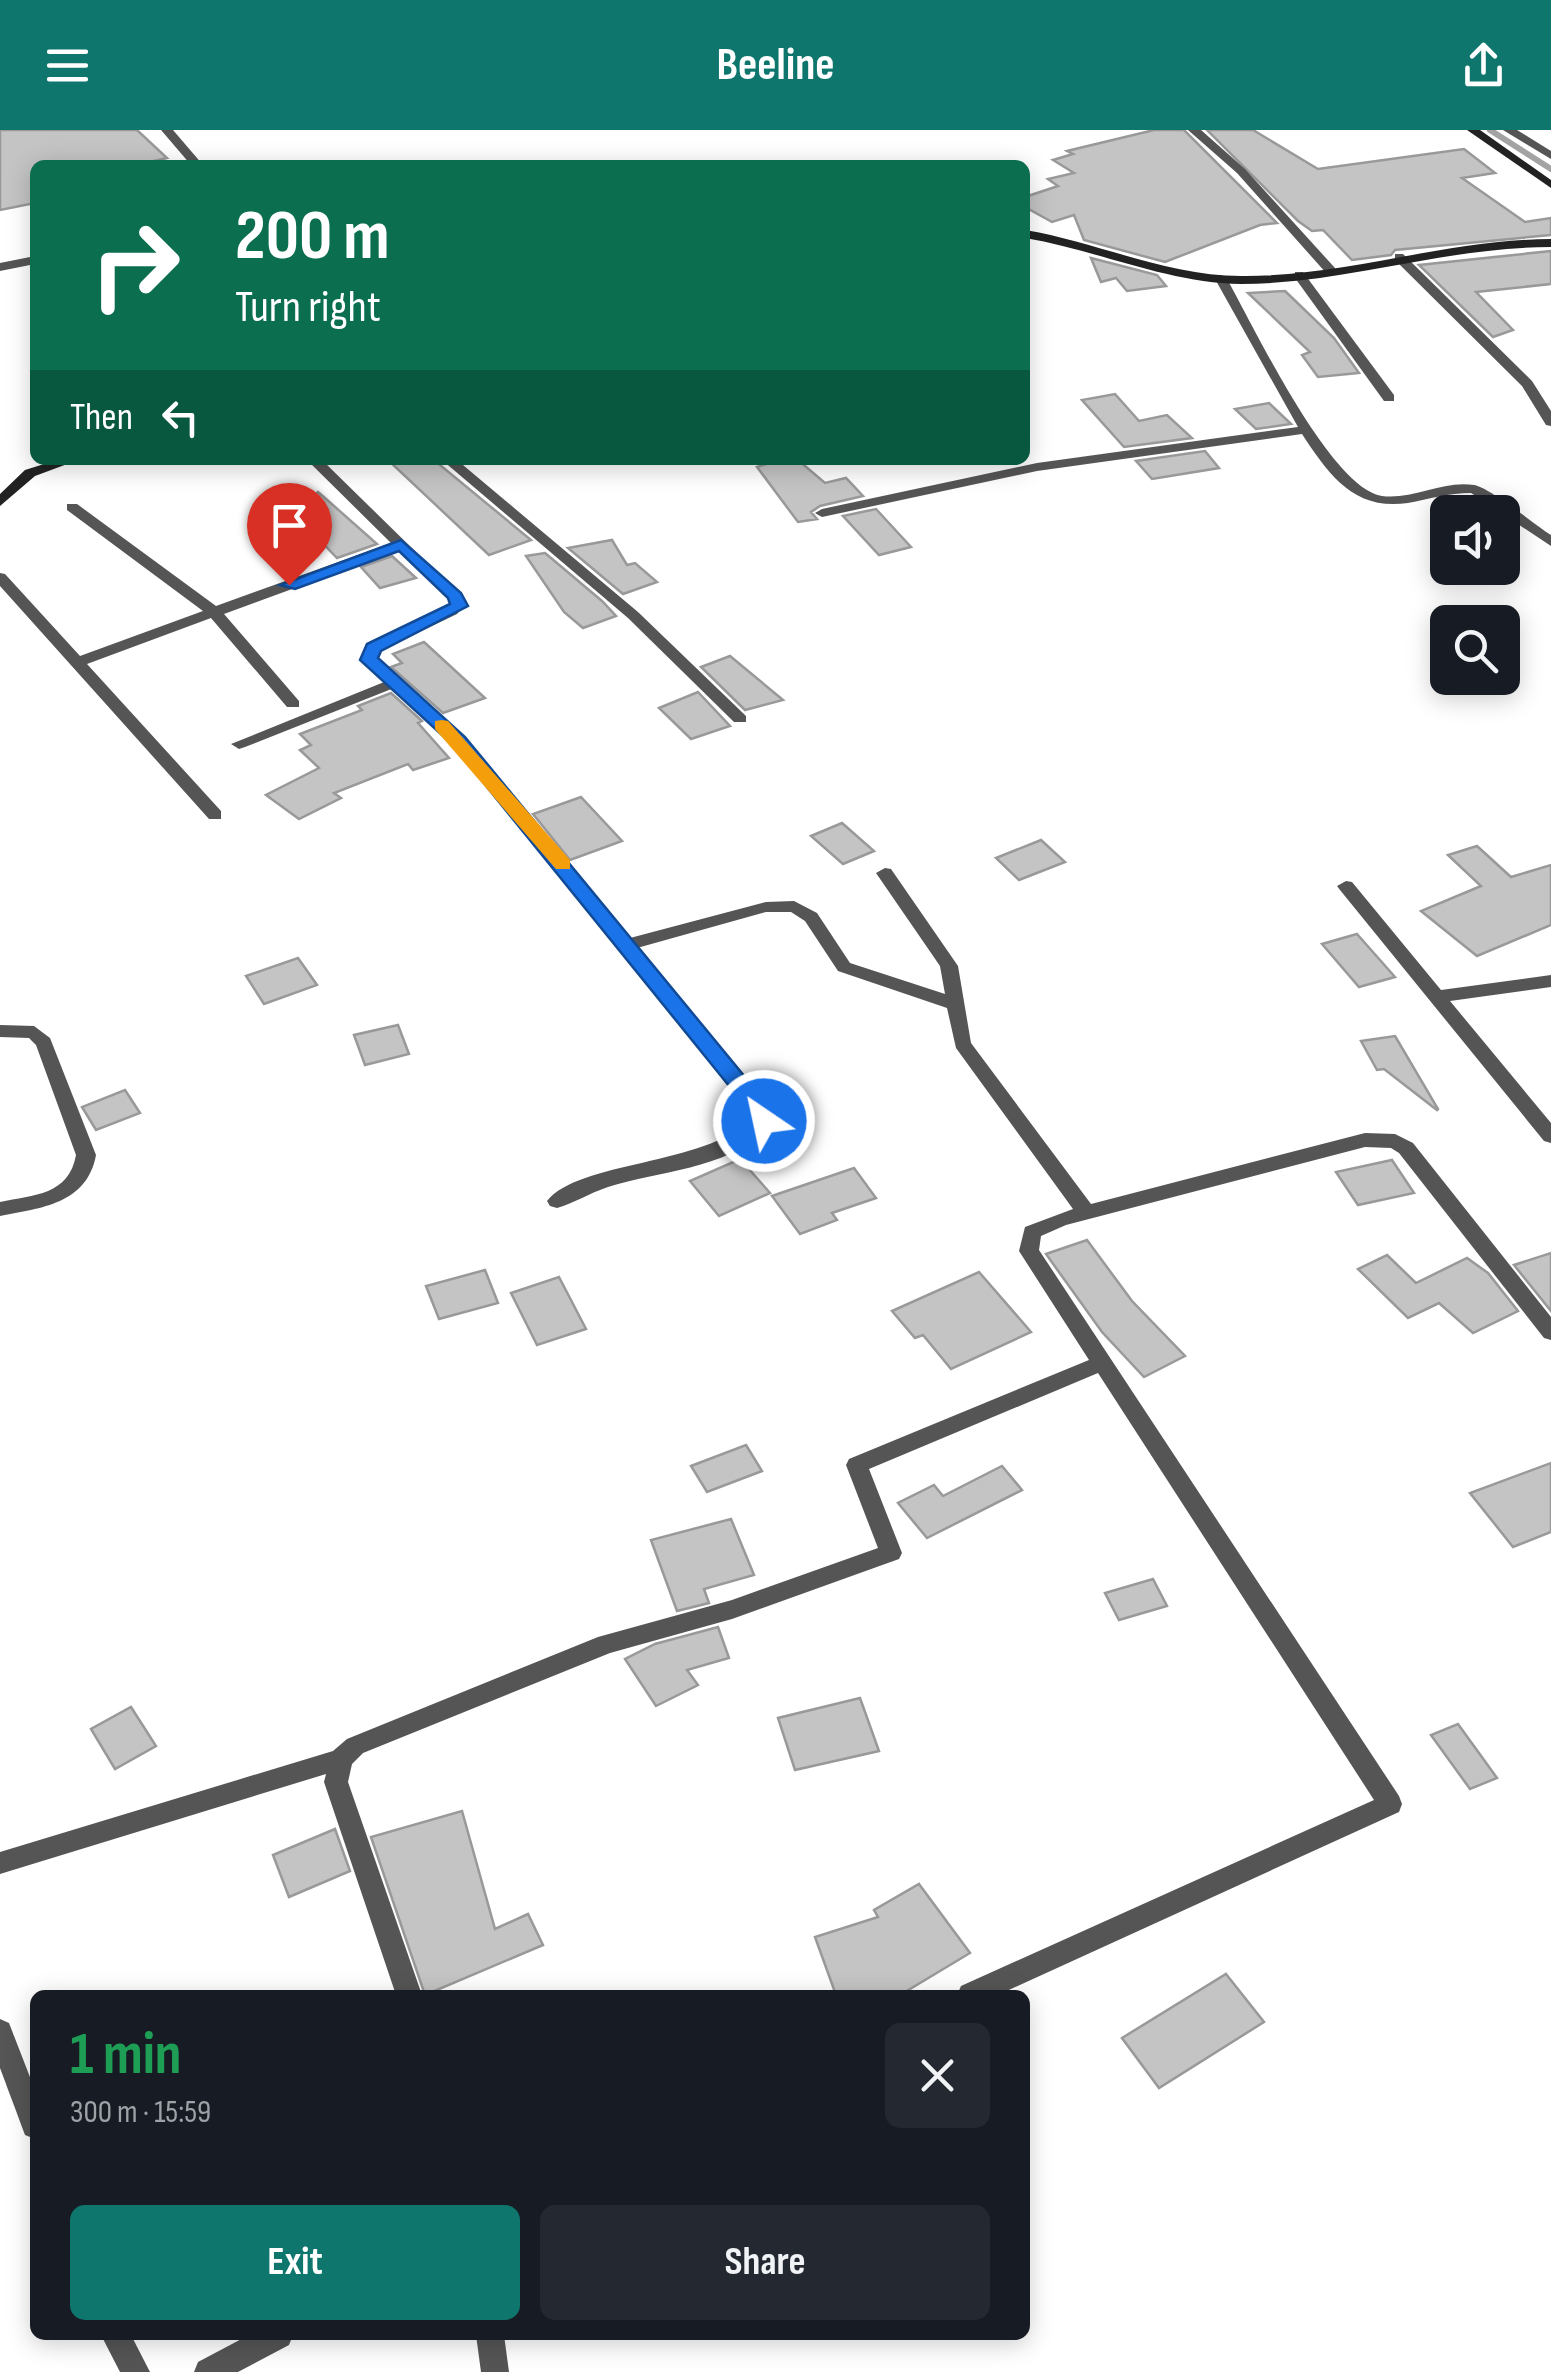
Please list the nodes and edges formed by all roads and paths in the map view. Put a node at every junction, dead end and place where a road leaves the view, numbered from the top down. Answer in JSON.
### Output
{"nodes":[{"id":1,"x":189,"y":130,"type":"edge"},
{"id":2,"x":1194,"y":130,"type":"edge"},
{"id":3,"x":1472,"y":130,"type":"edge"},
{"id":4,"x":1509,"y":130,"type":"edge"},
{"id":5,"x":169,"y":132,"type":"edge"},
{"id":6,"x":1551,"y":156,"type":"edge"},
{"id":7,"x":193,"y":160,"type":"edge"},
{"id":8,"x":1551,"y":184,"type":"edge"},
{"id":9,"x":1030,"y":235,"type":"edge"},
{"id":10,"x":1551,"y":243,"type":"edge"},
{"id":11,"x":1399,"y":257,"type":"junction"},
{"id":12,"x":30,"y":261,"type":"edge"},
{"id":13,"x":0,"y":268,"type":"edge"},
{"id":14,"x":1331,"y":271,"type":"junction"},
{"id":15,"x":1299,"y":275,"type":"junction"},
{"id":16,"x":1221,"y":280,"type":"junction"},
{"id":17,"x":1389,"y":398,"type":"dead end"},
{"id":18,"x":1551,"y":422,"type":"edge"},
{"id":19,"x":1303,"y":430,"type":"junction"},
{"id":20,"x":1030,"y":464,"type":"edge"},
{"id":21,"x":55,"y":465,"type":"edge"},
{"id":22,"x":319,"y":465,"type":"edge"},
{"id":23,"x":455,"y":465,"type":"edge"},
{"id":24,"x":1015,"y":466,"type":"edge"},
{"id":25,"x":0,"y":502,"type":"edge"},
{"id":26,"x":72,"y":507,"type":"dead end"},
{"id":27,"x":822,"y":513,"type":"dead end"},
{"id":28,"x":1551,"y":542,"type":"edge"},
{"id":29,"x":401,"y":544,"type":"junction"},
{"id":30,"x":0,"y":577,"type":"edge"},
{"id":31,"x":214,"y":612,"type":"junction"},
{"id":32,"x":76,"y":662,"type":"junction"},
{"id":33,"x":394,"y":683,"type":"junction"},
{"id":34,"x":293,"y":704,"type":"dead end"},
{"id":35,"x":740,"y":720,"type":"dead end"},
{"id":36,"x":239,"y":744,"type":"dead end"},
{"id":37,"x":216,"y":815,"type":"dead end"},
{"id":38,"x":885,"y":873,"type":"dead end"},
{"id":39,"x":1346,"y":886,"type":"dead end"},
{"id":40,"x":626,"y":946,"type":"junction"},
{"id":41,"x":1551,"y":982,"type":"edge"},
{"id":42,"x":1436,"y":997,"type":"junction"},
{"id":43,"x":952,"y":1003,"type":"junction"},
{"id":44,"x":0,"y":1030,"type":"edge"},
{"id":45,"x":1551,"y":1136,"type":"edge"},
{"id":46,"x":557,"y":1202,"type":"dead end"},
{"id":47,"x":0,"y":1209,"type":"edge"},
{"id":48,"x":1086,"y":1212,"type":"junction"},
{"id":49,"x":1551,"y":1332,"type":"edge"},
{"id":50,"x":1102,"y":1363,"type":"junction"},
{"id":51,"x":341,"y":1759,"type":"junction"},
{"id":52,"x":0,"y":1862,"type":"edge"},
{"id":53,"x":407,"y":1990,"type":"edge"},
{"id":54,"x":981,"y":1990,"type":"edge"},
{"id":55,"x":0,"y":2032,"type":"edge"},
{"id":56,"x":30,"y":2113,"type":"edge"},
{"id":57,"x":118,"y":2340,"type":"edge"},
{"id":58,"x":269,"y":2340,"type":"edge"},
{"id":59,"x":491,"y":2340,"type":"edge"},
{"id":60,"x":136,"y":2372,"type":"edge"},
{"id":61,"x":208,"y":2372,"type":"edge"},
{"id":62,"x":496,"y":2372,"type":"edge"}],
"edges":[{"from":1,"to":5,"type":"street"},
{"from":2,"to":14,"type":"street"},
{"from":3,"to":8,"type":"street"},
{"from":4,"to":6,"type":"street"},
{"from":5,"to":7,"type":"street"},
{"from":9,"to":16,"type":"street"},
{"from":10,"to":11,"type":"street"},
{"from":11,"to":14,"type":"street"},
{"from":11,"to":18,"type":"street"},
{"from":12,"to":13,"type":"street"},
{"from":14,"to":15,"type":"street"},
{"from":15,"to":16,"type":"street"},
{"from":15,"to":17,"type":"street"},
{"from":16,"to":19,"type":"street"},
{"from":19,"to":20,"type":"street"},
{"from":19,"to":28,"type":"street"},
{"from":21,"to":25,"type":"street"},
{"from":22,"to":29,"type":"street"},
{"from":23,"to":35,"type":"street"},
{"from":24,"to":27,"type":"street"},
{"from":26,"to":31,"type":"street"},
{"from":29,"to":31,"type":"street"},
{"from":29,"to":33,"type":"street"},
{"from":30,"to":32,"type":"street"},
{"from":31,"to":32,"type":"street"},
{"from":31,"to":34,"type":"street"},
{"from":32,"to":37,"type":"street"},
{"from":33,"to":36,"type":"street"},
{"from":33,"to":40,"type":"street"},
{"from":38,"to":43,"type":"street"},
{"from":39,"to":42,"type":"street"},
{"from":40,"to":43,"type":"street"},
{"from":40,"to":46,"type":"street"},
{"from":41,"to":42,"type":"street"},
{"from":42,"to":45,"type":"street"},
{"from":43,"to":48,"type":"street"},
{"from":44,"to":47,"type":"street"},
{"from":48,"to":49,"type":"street"},
{"from":48,"to":50,"type":"street"},
{"from":50,"to":51,"type":"street"},
{"from":50,"to":54,"type":"street"},
{"from":51,"to":52,"type":"street"},
{"from":51,"to":53,"type":"street"},
{"from":55,"to":56,"type":"street"},
{"from":57,"to":60,"type":"street"},
{"from":58,"to":61,"type":"street"},
{"from":59,"to":62,"type":"street"}]}
